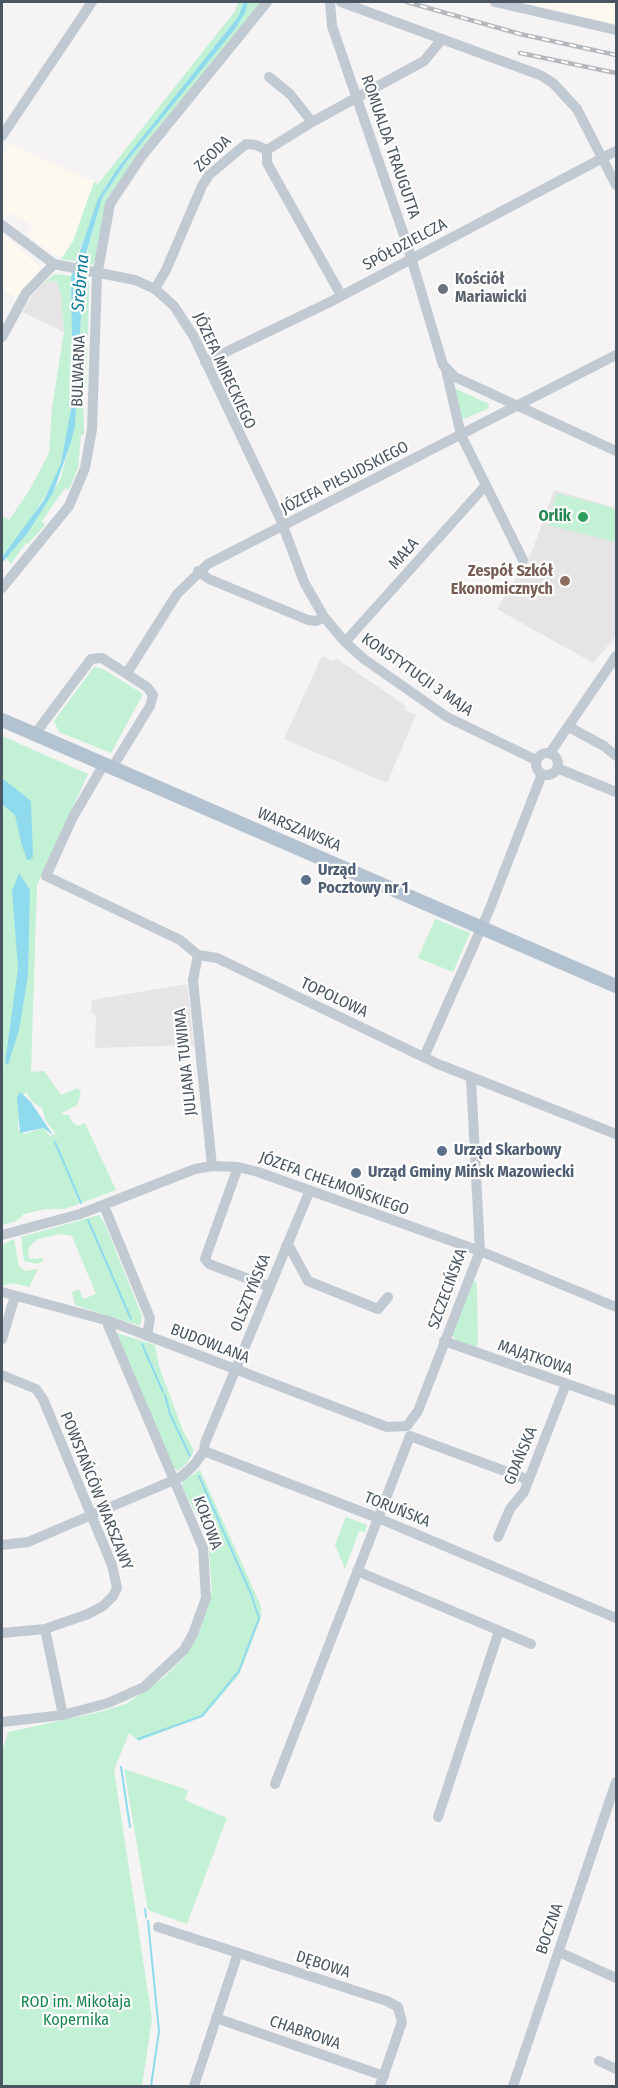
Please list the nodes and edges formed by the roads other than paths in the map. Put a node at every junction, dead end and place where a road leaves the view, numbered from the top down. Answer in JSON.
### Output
{"nodes":[{"id":1,"x":92,"y":2,"type":"edge"},
{"id":2,"x":267,"y":2,"type":"edge"},
{"id":3,"x":330,"y":2,"type":"edge"},
{"id":4,"x":341,"y":2,"type":"edge"},
{"id":5,"x":495,"y":2,"type":"edge"},
{"id":6,"x":616,"y":30,"type":"edge"},
{"id":7,"x":442,"y":39,"type":"junction"},
{"id":8,"x":269,"y":77,"type":"dead end"},
{"id":9,"x":358,"y":97,"type":"junction"},
{"id":10,"x":312,"y":122,"type":"junction"},
{"id":11,"x":2,"y":136,"type":"edge"},
{"id":12,"x":267,"y":150,"type":"junction"},
{"id":13,"x":616,"y":152,"type":"edge"},
{"id":14,"x":603,"y":158,"type":"junction"},
{"id":15,"x":616,"y":185,"type":"edge"},
{"id":16,"x":2,"y":225,"type":"edge"},
{"id":17,"x":412,"y":259,"type":"junction"},
{"id":18,"x":54,"y":264,"type":"junction"},
{"id":19,"x":92,"y":272,"type":"junction"},
{"id":20,"x":154,"y":289,"type":"junction"},
{"id":21,"x":341,"y":295,"type":"junction"},
{"id":22,"x":2,"y":337,"type":"edge"},
{"id":23,"x":616,"y":355,"type":"edge"},
{"id":24,"x":206,"y":362,"type":"junction"},
{"id":25,"x":446,"y":370,"type":"junction"},
{"id":26,"x":518,"y":406,"type":"junction"},
{"id":27,"x":461,"y":435,"type":"junction"},
{"id":28,"x":616,"y":451,"type":"edge"},
{"id":29,"x":486,"y":485,"type":"junction"},
{"id":30,"x":283,"y":527,"type":"junction"},
{"id":31,"x":523,"y":560,"type":"dead end"},
{"id":32,"x":198,"y":572,"type":"junction"},
{"id":33,"x":2,"y":588,"type":"edge"},
{"id":34,"x":324,"y":617,"type":"junction"},
{"id":35,"x":345,"y":642,"type":"junction"},
{"id":36,"x":616,"y":656,"type":"edge"},
{"id":37,"x":127,"y":674,"type":"junction"},
{"id":38,"x":2,"y":720,"type":"edge"},
{"id":39,"x":569,"y":728,"type":"junction"},
{"id":40,"x":35,"y":734,"type":"junction"},
{"id":41,"x":550,"y":753,"type":"junction"},
{"id":42,"x":616,"y":756,"type":"edge"},
{"id":43,"x":536,"y":760,"type":"junction"},
{"id":44,"x":108,"y":766,"type":"junction"},
{"id":45,"x":557,"y":768,"type":"junction"},
{"id":46,"x":542,"y":774,"type":"junction"},
{"id":47,"x":616,"y":792,"type":"edge"},
{"id":48,"x":482,"y":928,"type":"junction"},
{"id":49,"x":198,"y":955,"type":"junction"},
{"id":50,"x":616,"y":986,"type":"edge"},
{"id":51,"x":423,"y":1058,"type":"junction"},
{"id":52,"x":471,"y":1079,"type":"junction"},
{"id":53,"x":616,"y":1134,"type":"edge"},
{"id":54,"x":212,"y":1166,"type":"junction"},
{"id":55,"x":238,"y":1167,"type":"junction"},
{"id":56,"x":310,"y":1190,"type":"junction"},
{"id":57,"x":104,"y":1206,"type":"junction"},
{"id":58,"x":2,"y":1234,"type":"edge"},
{"id":59,"x":286,"y":1246,"type":"junction"},
{"id":60,"x":480,"y":1251,"type":"junction"},
{"id":61,"x":270,"y":1287,"type":"junction"},
{"id":62,"x":2,"y":1292,"type":"edge"},
{"id":63,"x":15,"y":1296,"type":"junction"},
{"id":64,"x":388,"y":1297,"type":"dead end"},
{"id":65,"x":616,"y":1307,"type":"edge"},
{"id":66,"x":109,"y":1321,"type":"junction"},
{"id":67,"x":147,"y":1336,"type":"junction"},
{"id":68,"x":2,"y":1339,"type":"edge"},
{"id":69,"x":444,"y":1341,"type":"junction"},
{"id":70,"x":236,"y":1369,"type":"junction"},
{"id":71,"x":2,"y":1375,"type":"edge"},
{"id":72,"x":566,"y":1384,"type":"junction"},
{"id":73,"x":616,"y":1401,"type":"edge"},
{"id":74,"x":407,"y":1431,"type":"junction"},
{"id":75,"x":204,"y":1451,"type":"junction"},
{"id":76,"x":174,"y":1479,"type":"junction"},
{"id":77,"x":529,"y":1480,"type":"junction"},
{"id":78,"x":92,"y":1515,"type":"junction"},
{"id":79,"x":378,"y":1518,"type":"junction"},
{"id":80,"x":498,"y":1537,"type":"dead end"},
{"id":81,"x":2,"y":1545,"type":"edge"},
{"id":82,"x":357,"y":1571,"type":"junction"},
{"id":83,"x":616,"y":1618,"type":"edge"},
{"id":84,"x":45,"y":1629,"type":"junction"},
{"id":85,"x":499,"y":1631,"type":"junction"},
{"id":86,"x":2,"y":1633,"type":"edge"},
{"id":87,"x":531,"y":1644,"type":"dead end"},
{"id":88,"x":63,"y":1715,"type":"junction"},
{"id":89,"x":2,"y":1722,"type":"edge"},
{"id":90,"x":616,"y":1782,"type":"edge"},
{"id":91,"x":275,"y":1784,"type":"dead end"},
{"id":92,"x":614,"y":1798,"type":"edge"},
{"id":93,"x":438,"y":1817,"type":"dead end"},
{"id":94,"x":158,"y":1927,"type":"dead end"},
{"id":95,"x":558,"y":1952,"type":"junction"},
{"id":96,"x":238,"y":1953,"type":"junction"},
{"id":97,"x":616,"y":1978,"type":"edge"},
{"id":98,"x":216,"y":2018,"type":"junction"},
{"id":99,"x":599,"y":2061,"type":"dead end"},
{"id":100,"x":616,"y":2069,"type":"edge"},
{"id":101,"x":382,"y":2081,"type":"edge"},
{"id":102,"x":194,"y":2086,"type":"edge"},
{"id":103,"x":513,"y":2086,"type":"edge"}],
"edges":[{"from":1,"to":11,"type":"street"},
{"from":2,"to":19,"type":"street","name":"BULWARNA"},
{"from":3,"to":9,"type":"street","name":"ROMUALDA TRAUGUTTA"},
{"from":4,"to":7,"type":"street"},
{"from":5,"to":6,"type":"street"},
{"from":7,"to":9,"type":"street"},
{"from":7,"to":14,"type":"street"},
{"from":8,"to":10,"type":"street"},
{"from":9,"to":10,"type":"street"},
{"from":9,"to":17,"type":"street","name":"ROMUALDA TRAUGUTTA"},
{"from":10,"to":12,"type":"street"},
{"from":12,"to":20,"type":"street","name":"ZGODA"},
{"from":12,"to":21,"type":"street"},
{"from":13,"to":14,"type":"street","name":"SPÓŁDZIELCZA"},
{"from":14,"to":15,"type":"street"},
{"from":14,"to":17,"type":"street","name":"SPÓŁDZIELCZA"},
{"from":16,"to":18,"type":"street"},
{"from":17,"to":21,"type":"street","name":"SPÓŁDZIELCZA"},
{"from":17,"to":25,"type":"street","name":"ROMUALDA TRAUGUTTA"},
{"from":18,"to":19,"type":"street","name":"JÓZEFA MIRECKIEGO"},
{"from":18,"to":22,"type":"street"},
{"from":19,"to":20,"type":"street","name":"JÓZEFA MIRECKIEGO"},
{"from":19,"to":33,"type":"street","name":"BULWARNA"},
{"from":20,"to":24,"type":"street","name":"JÓZEFA MIRECKIEGO"},
{"from":21,"to":24,"type":"street","name":"SPÓŁDZIELCZA"},
{"from":23,"to":26,"type":"street","name":"JÓZEFA PIŁSUDSKIEGO"},
{"from":24,"to":30,"type":"street","name":"JÓZEFA MIRECKIEGO"},
{"from":25,"to":26,"type":"street"},
{"from":25,"to":27,"type":"street","name":"ROMUALDA TRAUGUTTA"},
{"from":26,"to":27,"type":"street","name":"JÓZEFA PIŁSUDSKIEGO"},
{"from":26,"to":28,"type":"street"},
{"from":27,"to":29,"type":"street","name":"ROMUALDA TRAUGUTTA"},
{"from":27,"to":30,"type":"street","name":"JÓZEFA PIŁSUDSKIEGO"},
{"from":29,"to":31,"type":"street","name":"ROMUALDA TRAUGUTTA"},
{"from":29,"to":35,"type":"street","name":"MAŁA"},
{"from":30,"to":32,"type":"street","name":"JÓZEFA PIŁSUDSKIEGO"},
{"from":30,"to":34,"type":"street","name":"KONSTYTUCJI 3 MAJA"},
{"from":32,"to":34,"type":"street"},
{"from":32,"to":37,"type":"street","name":"JÓZEFA PIŁSUDSKIEGO"},
{"from":34,"to":35,"type":"street","name":"KONSTYTUCJI 3 MAJA"},
{"from":35,"to":43,"type":"street","name":"KONSTYTUCJI 3 MAJA"},
{"from":36,"to":39,"type":"street"},
{"from":37,"to":40,"type":"street"},
{"from":37,"to":44,"type":"street"},
{"from":38,"to":40,"type":"main road","name":"WARSZAWSKA"},
{"from":39,"to":41,"type":"street"},
{"from":39,"to":42,"type":"street"},
{"from":40,"to":44,"type":"main road","name":"WARSZAWSKA"},
{"from":41,"to":43,"type":"street"},
{"from":41,"to":45,"type":"street"},
{"from":43,"to":46,"type":"street"},
{"from":44,"to":48,"type":"main road","name":"WARSZAWSKA"},
{"from":44,"to":49,"type":"street","name":"TOPOLOWA"},
{"from":45,"to":46,"type":"street"},
{"from":45,"to":47,"type":"street"},
{"from":46,"to":48,"type":"street"},
{"from":48,"to":50,"type":"main road","name":"WARSZAWSKA"},
{"from":48,"to":51,"type":"street"},
{"from":49,"to":51,"type":"street","name":"TOPOLOWA"},
{"from":49,"to":54,"type":"street","name":"JULIANA TUWIMA"},
{"from":51,"to":52,"type":"street","name":"TOPOLOWA"},
{"from":52,"to":53,"type":"street","name":"TOPOLOWA"},
{"from":52,"to":60,"type":"street","name":"SZCZECIŃSKA"},
{"from":54,"to":55,"type":"street","name":"JÓZEFA CHEŁMOŃSKIEGO"},
{"from":54,"to":57,"type":"street","name":"JÓZEFA CHEŁMOŃSKIEGO"},
{"from":55,"to":56,"type":"street","name":"JÓZEFA CHEŁMOŃSKIEGO"},
{"from":55,"to":61,"type":"street"},
{"from":56,"to":59,"type":"street","name":"OLSZTYŃSKA"},
{"from":56,"to":60,"type":"street","name":"JÓZEFA CHEŁMOŃSKIEGO"},
{"from":57,"to":58,"type":"street","name":"JÓZEFA CHEŁMOŃSKIEGO"},
{"from":57,"to":67,"type":"street"},
{"from":59,"to":61,"type":"street","name":"OLSZTYŃSKA"},
{"from":59,"to":64,"type":"street","name":"OLSZTYŃSKA"},
{"from":60,"to":65,"type":"street","name":"JÓZEFA CHEŁMOŃSKIEGO"},
{"from":60,"to":69,"type":"street","name":"SZCZECIŃSKA"},
{"from":61,"to":70,"type":"street","name":"OLSZTYŃSKA"},
{"from":62,"to":63,"type":"street","name":"BUDOWLANA"},
{"from":63,"to":66,"type":"street","name":"BUDOWLANA"},
{"from":63,"to":68,"type":"street"},
{"from":66,"to":67,"type":"street","name":"BUDOWLANA"},
{"from":66,"to":76,"type":"street","name":"KOŁOWA"},
{"from":67,"to":70,"type":"street","name":"BUDOWLANA"},
{"from":69,"to":72,"type":"street","name":"MAJĄTKOWA"},
{"from":69,"to":74,"type":"street","name":"SZCZECIŃSKA"},
{"from":70,"to":74,"type":"street","name":"BUDOWLANA"},
{"from":70,"to":75,"type":"street","name":"OLSZTYŃSKA"},
{"from":71,"to":78,"type":"street","name":"POWSTAŃCÓW WARSZAWY"},
{"from":72,"to":73,"type":"street","name":"MAJĄTKOWA"},
{"from":72,"to":77,"type":"street","name":"GDAŃSKA"},
{"from":74,"to":77,"type":"street","name":"BUDOWLANA"},
{"from":74,"to":79,"type":"street","name":"SZCZECIŃSKA"},
{"from":75,"to":76,"type":"street"},
{"from":75,"to":79,"type":"street","name":"TORUŃSKA"},
{"from":76,"to":78,"type":"street"},
{"from":76,"to":88,"type":"street","name":"KOŁOWA"},
{"from":77,"to":80,"type":"street","name":"GDAŃSKA"},
{"from":78,"to":81,"type":"street"},
{"from":78,"to":84,"type":"street","name":"POWSTAŃCÓW WARSZAWY"},
{"from":79,"to":82,"type":"street","name":"SZCZECIŃSKA"},
{"from":79,"to":83,"type":"street","name":"TORUŃSKA"},
{"from":82,"to":85,"type":"street"},
{"from":82,"to":91,"type":"street","name":"SZCZECIŃSKA"},
{"from":84,"to":86,"type":"street","name":"POWSTAŃCÓW WARSZAWY"},
{"from":84,"to":88,"type":"street"},
{"from":85,"to":87,"type":"street"},
{"from":85,"to":93,"type":"street"},
{"from":88,"to":89,"type":"street","name":"KOŁOWA"},
{"from":90,"to":92,"type":"street","name":"BOCZNA"},
{"from":92,"to":95,"type":"street","name":"BOCZNA"},
{"from":94,"to":96,"type":"street","name":"DĘBOWA"},
{"from":95,"to":97,"type":"street"},
{"from":95,"to":103,"type":"street","name":"BOCZNA"},
{"from":96,"to":98,"type":"street"},
{"from":96,"to":101,"type":"street","name":"DĘBOWA"},
{"from":98,"to":101,"type":"street","name":"CHABROWA"},
{"from":98,"to":102,"type":"street"},
{"from":99,"to":100,"type":"street"}]}
